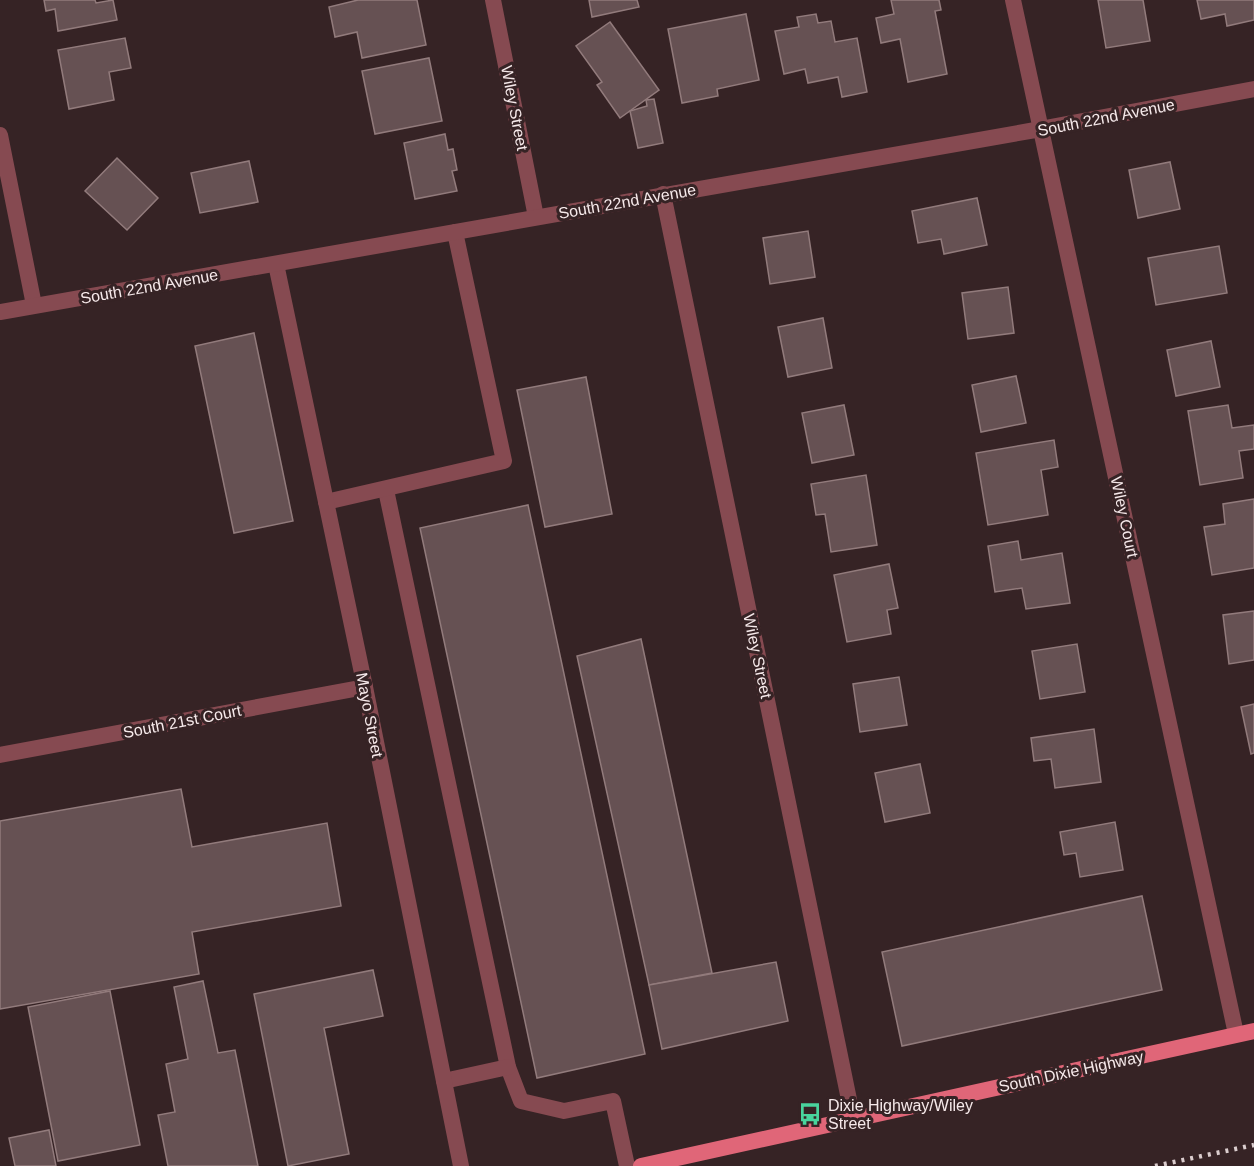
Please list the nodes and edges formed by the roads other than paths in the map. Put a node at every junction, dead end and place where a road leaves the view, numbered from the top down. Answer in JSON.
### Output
{"nodes":[{"id":1,"x":493,"y":0,"type":"edge"},
{"id":2,"x":1013,"y":0,"type":"edge"},
{"id":3,"x":1254,"y":89,"type":"edge"},
{"id":4,"x":1041,"y":129,"type":"junction"},
{"id":5,"x":0,"y":135,"type":"edge"},
{"id":6,"x":663,"y":194,"type":"junction"},
{"id":7,"x":536,"y":217,"type":"junction"},
{"id":8,"x":455,"y":232,"type":"junction"},
{"id":9,"x":276,"y":264,"type":"junction"},
{"id":10,"x":34,"y":305,"type":"junction"},
{"id":11,"x":0,"y":312,"type":"edge"},
{"id":12,"x":386,"y":490,"type":"junction"},
{"id":13,"x":326,"y":502,"type":"junction"},
{"id":14,"x":365,"y":687,"type":"junction"},
{"id":15,"x":0,"y":755,"type":"edge"},
{"id":16,"x":1254,"y":1031,"type":"edge"},
{"id":17,"x":1236,"y":1034,"type":"junction"},
{"id":18,"x":508,"y":1067,"type":"junction"},
{"id":19,"x":444,"y":1081,"type":"junction"},
{"id":20,"x":853,"y":1119,"type":"junction"},
{"id":21,"x":461,"y":1166,"type":"edge"},
{"id":22,"x":627,"y":1166,"type":"edge"},
{"id":23,"x":641,"y":1166,"type":"edge"}],
"edges":[{"from":1,"to":7,"type":"street","name":"Wiley Street"},
{"from":2,"to":4,"type":"street","name":"Wiley Court"},
{"from":3,"to":4,"type":"street","name":"South 22nd Avenue"},
{"from":4,"to":6,"type":"street","name":"South 22nd Avenue"},
{"from":4,"to":17,"type":"street","name":"Wiley Court"},
{"from":5,"to":10,"type":"street"},
{"from":6,"to":7,"type":"street","name":"South 22nd Avenue"},
{"from":6,"to":20,"type":"street","name":"Wiley Street"},
{"from":7,"to":8,"type":"street","name":"South 22nd Avenue"},
{"from":8,"to":9,"type":"street","name":"South 22nd Avenue"},
{"from":8,"to":12,"type":"street"},
{"from":9,"to":10,"type":"street","name":"South 22nd Avenue"},
{"from":9,"to":13,"type":"street","name":"Mayo Street"},
{"from":10,"to":11,"type":"street","name":"South 22nd Avenue"},
{"from":12,"to":13,"type":"street"},
{"from":12,"to":18,"type":"street"},
{"from":13,"to":14,"type":"street","name":"Mayo Street"},
{"from":14,"to":15,"type":"street","name":"South 21st Court"},
{"from":14,"to":19,"type":"street","name":"Mayo Street"},
{"from":16,"to":17,"type":"main road","name":"South Dixie Highway"},
{"from":17,"to":20,"type":"main road","name":"South Dixie Highway"},
{"from":18,"to":19,"type":"street"},
{"from":18,"to":22,"type":"street"},
{"from":19,"to":21,"type":"street","name":"Mayo Street"},
{"from":20,"to":23,"type":"main road","name":"South Dixie Highway"}]}
